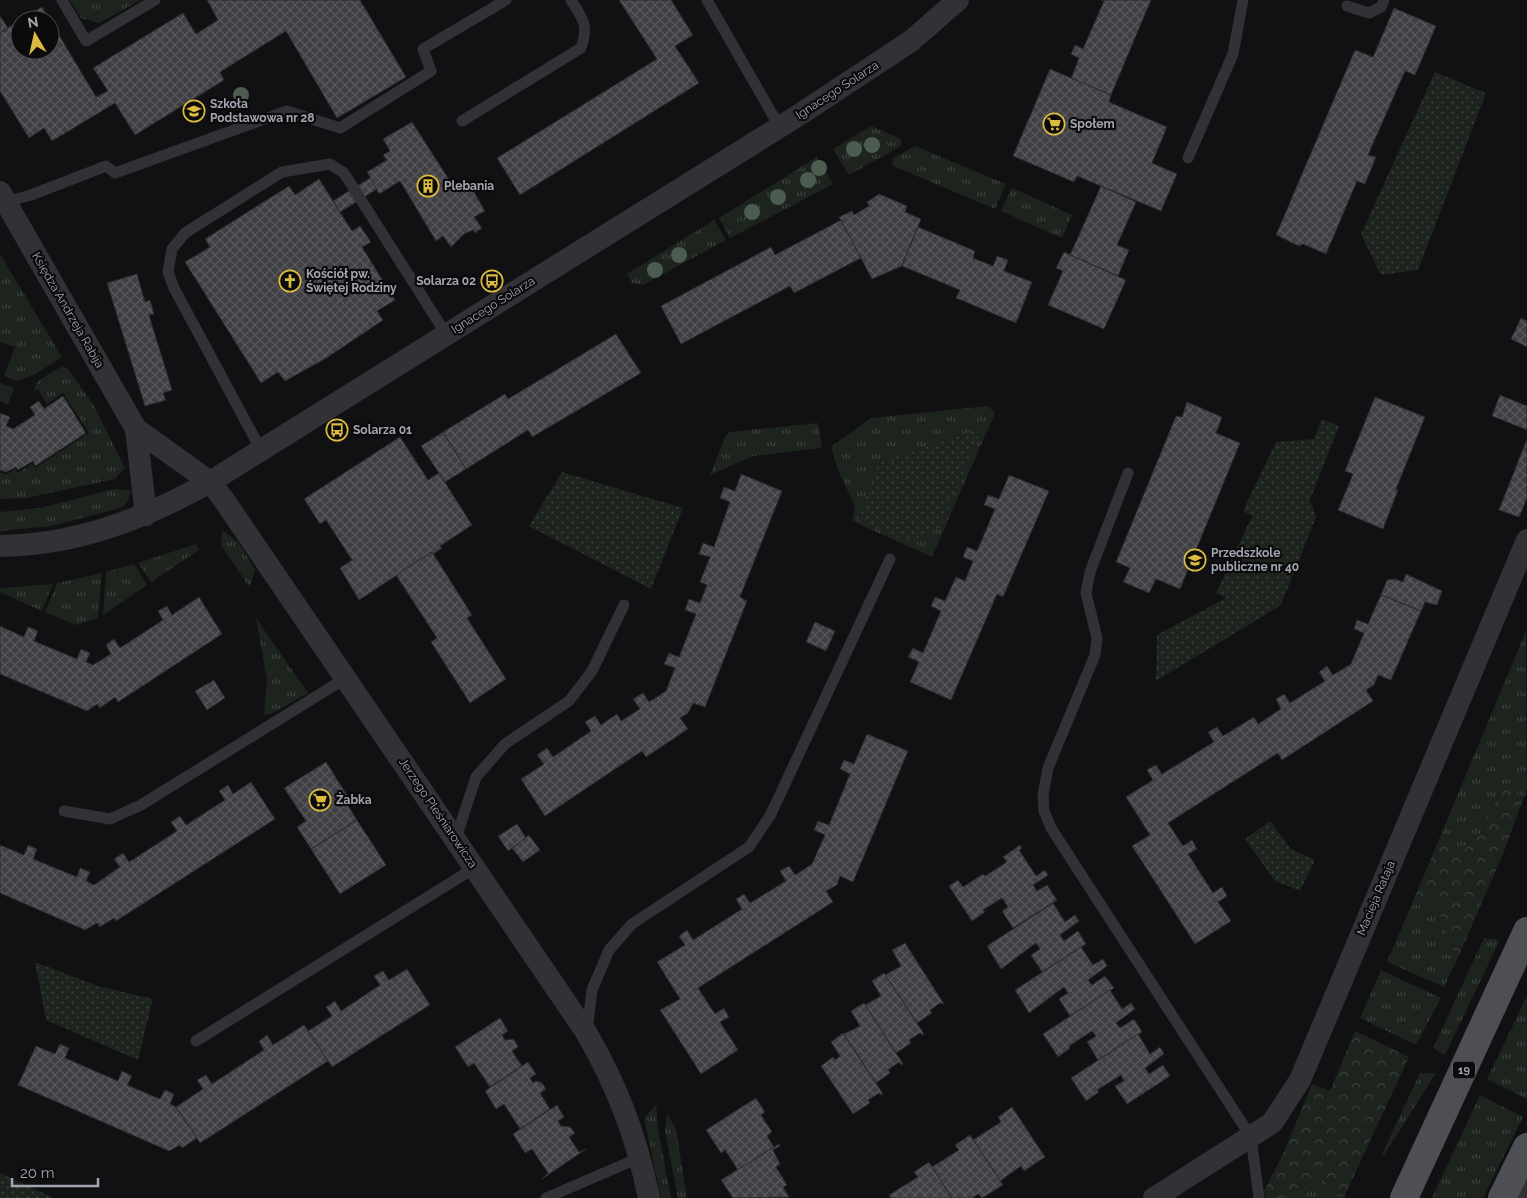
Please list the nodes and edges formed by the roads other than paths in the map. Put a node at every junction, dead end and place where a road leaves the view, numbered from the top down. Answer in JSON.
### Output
{"nodes":[{"id":1,"x":62,"y":0,"type":"edge"},
{"id":2,"x":155,"y":0,"type":"edge"},
{"id":3,"x":506,"y":0,"type":"edge"},
{"id":4,"x":571,"y":0,"type":"edge"},
{"id":5,"x":708,"y":0,"type":"edge"},
{"id":6,"x":958,"y":0,"type":"edge"},
{"id":7,"x":1243,"y":0,"type":"edge"},
{"id":8,"x":1384,"y":0,"type":"edge"},
{"id":9,"x":1347,"y":6,"type":"dead end"},
{"id":10,"x":462,"y":121,"type":"dead end"},
{"id":11,"x":779,"y":126,"type":"junction"},
{"id":12,"x":1188,"y":158,"type":"dead end"},
{"id":13,"x":3,"y":197,"type":"edge"},
{"id":14,"x":446,"y":334,"type":"junction"},
{"id":15,"x":136,"y":429,"type":"junction"},
{"id":16,"x":261,"y":450,"type":"junction"},
{"id":17,"x":1128,"y":473,"type":"dead end"},
{"id":18,"x":210,"y":482,"type":"junction"},
{"id":19,"x":146,"y":515,"type":"junction"},
{"id":20,"x":1527,"y":540,"type":"edge"},
{"id":21,"x":0,"y":546,"type":"edge"},
{"id":22,"x":890,"y":559,"type":"dead end"},
{"id":23,"x":624,"y":604,"type":"dead end"},
{"id":24,"x":346,"y":678,"type":"junction"},
{"id":25,"x":64,"y":810,"type":"dead end"},
{"id":26,"x":456,"y":838,"type":"junction"},
{"id":27,"x":476,"y":866,"type":"junction"},
{"id":28,"x":1527,"y":931,"type":"edge"},
{"id":29,"x":586,"y":1032,"type":"junction"},
{"id":30,"x":196,"y":1041,"type":"dead end"},
{"id":31,"x":1251,"y":1136,"type":"junction"},
{"id":32,"x":1527,"y":1147,"type":"edge"},
{"id":33,"x":641,"y":1157,"type":"junction"},
{"id":34,"x":1527,"y":1191,"type":"edge"},
{"id":35,"x":546,"y":1198,"type":"edge"},
{"id":36,"x":649,"y":1198,"type":"edge"},
{"id":37,"x":1154,"y":1198,"type":"edge"},
{"id":38,"x":1259,"y":1198,"type":"edge"},
{"id":39,"x":1404,"y":1198,"type":"edge"},
{"id":40,"x":1502,"y":1198,"type":"edge"},
{"id":41,"x":1516,"y":1198,"type":"edge"}],
"edges":[{"from":1,"to":2,"type":"lane"},
{"from":3,"to":13,"type":"lane"},
{"from":4,"to":10,"type":"lane"},
{"from":5,"to":11,"type":"lane"},
{"from":6,"to":11,"type":"street","name":"Ignacego Solarza"},
{"from":7,"to":12,"type":"lane"},
{"from":8,"to":9,"type":"lane"},
{"from":11,"to":14,"type":"street","name":"Ignacego Solarza"},
{"from":13,"to":15,"type":"street","name":"Księdza Andrzeja Rabija"},
{"from":14,"to":16,"type":"street","name":"Ignacego Solarza"},
{"from":14,"to":16,"type":"lane"},
{"from":15,"to":18,"type":"street","name":"Księdza Andrzeja Rabija"},
{"from":15,"to":19,"type":"street","name":"Księdza Andrzeja Rabija"},
{"from":16,"to":18,"type":"street","name":"Ignacego Solarza"},
{"from":17,"to":31,"type":"lane"},
{"from":18,"to":19,"type":"street","name":"Ignacego Solarza"},
{"from":18,"to":24,"type":"street","name":"Jerzego Pleśniarowicza"},
{"from":19,"to":21,"type":"street","name":"Ignacego Solarza"},
{"from":20,"to":31,"type":"street","name":"Macieja Rataja"},
{"from":22,"to":29,"type":"lane"},
{"from":23,"to":26,"type":"lane"},
{"from":24,"to":25,"type":"lane"},
{"from":24,"to":26,"type":"street","name":"Jerzego Pleśniarowicza"},
{"from":26,"to":27,"type":"street","name":"Jerzego Pleśniarowicza"},
{"from":27,"to":29,"type":"street","name":"Jerzego Pleśniarowicza"},
{"from":27,"to":30,"type":"lane"},
{"from":28,"to":39,"type":"main road","number":"19"},
{"from":29,"to":33,"type":"street","name":"Jerzego Pleśniarowicza"},
{"from":31,"to":37,"type":"street","name":"Macieja Rataja"},
{"from":31,"to":38,"type":"lane"},
{"from":32,"to":40,"type":"main road"},
{"from":33,"to":35,"type":"lane"},
{"from":33,"to":36,"type":"street","name":"Jerzego Pleśniarowicza"},
{"from":34,"to":41,"type":"street"}]}
